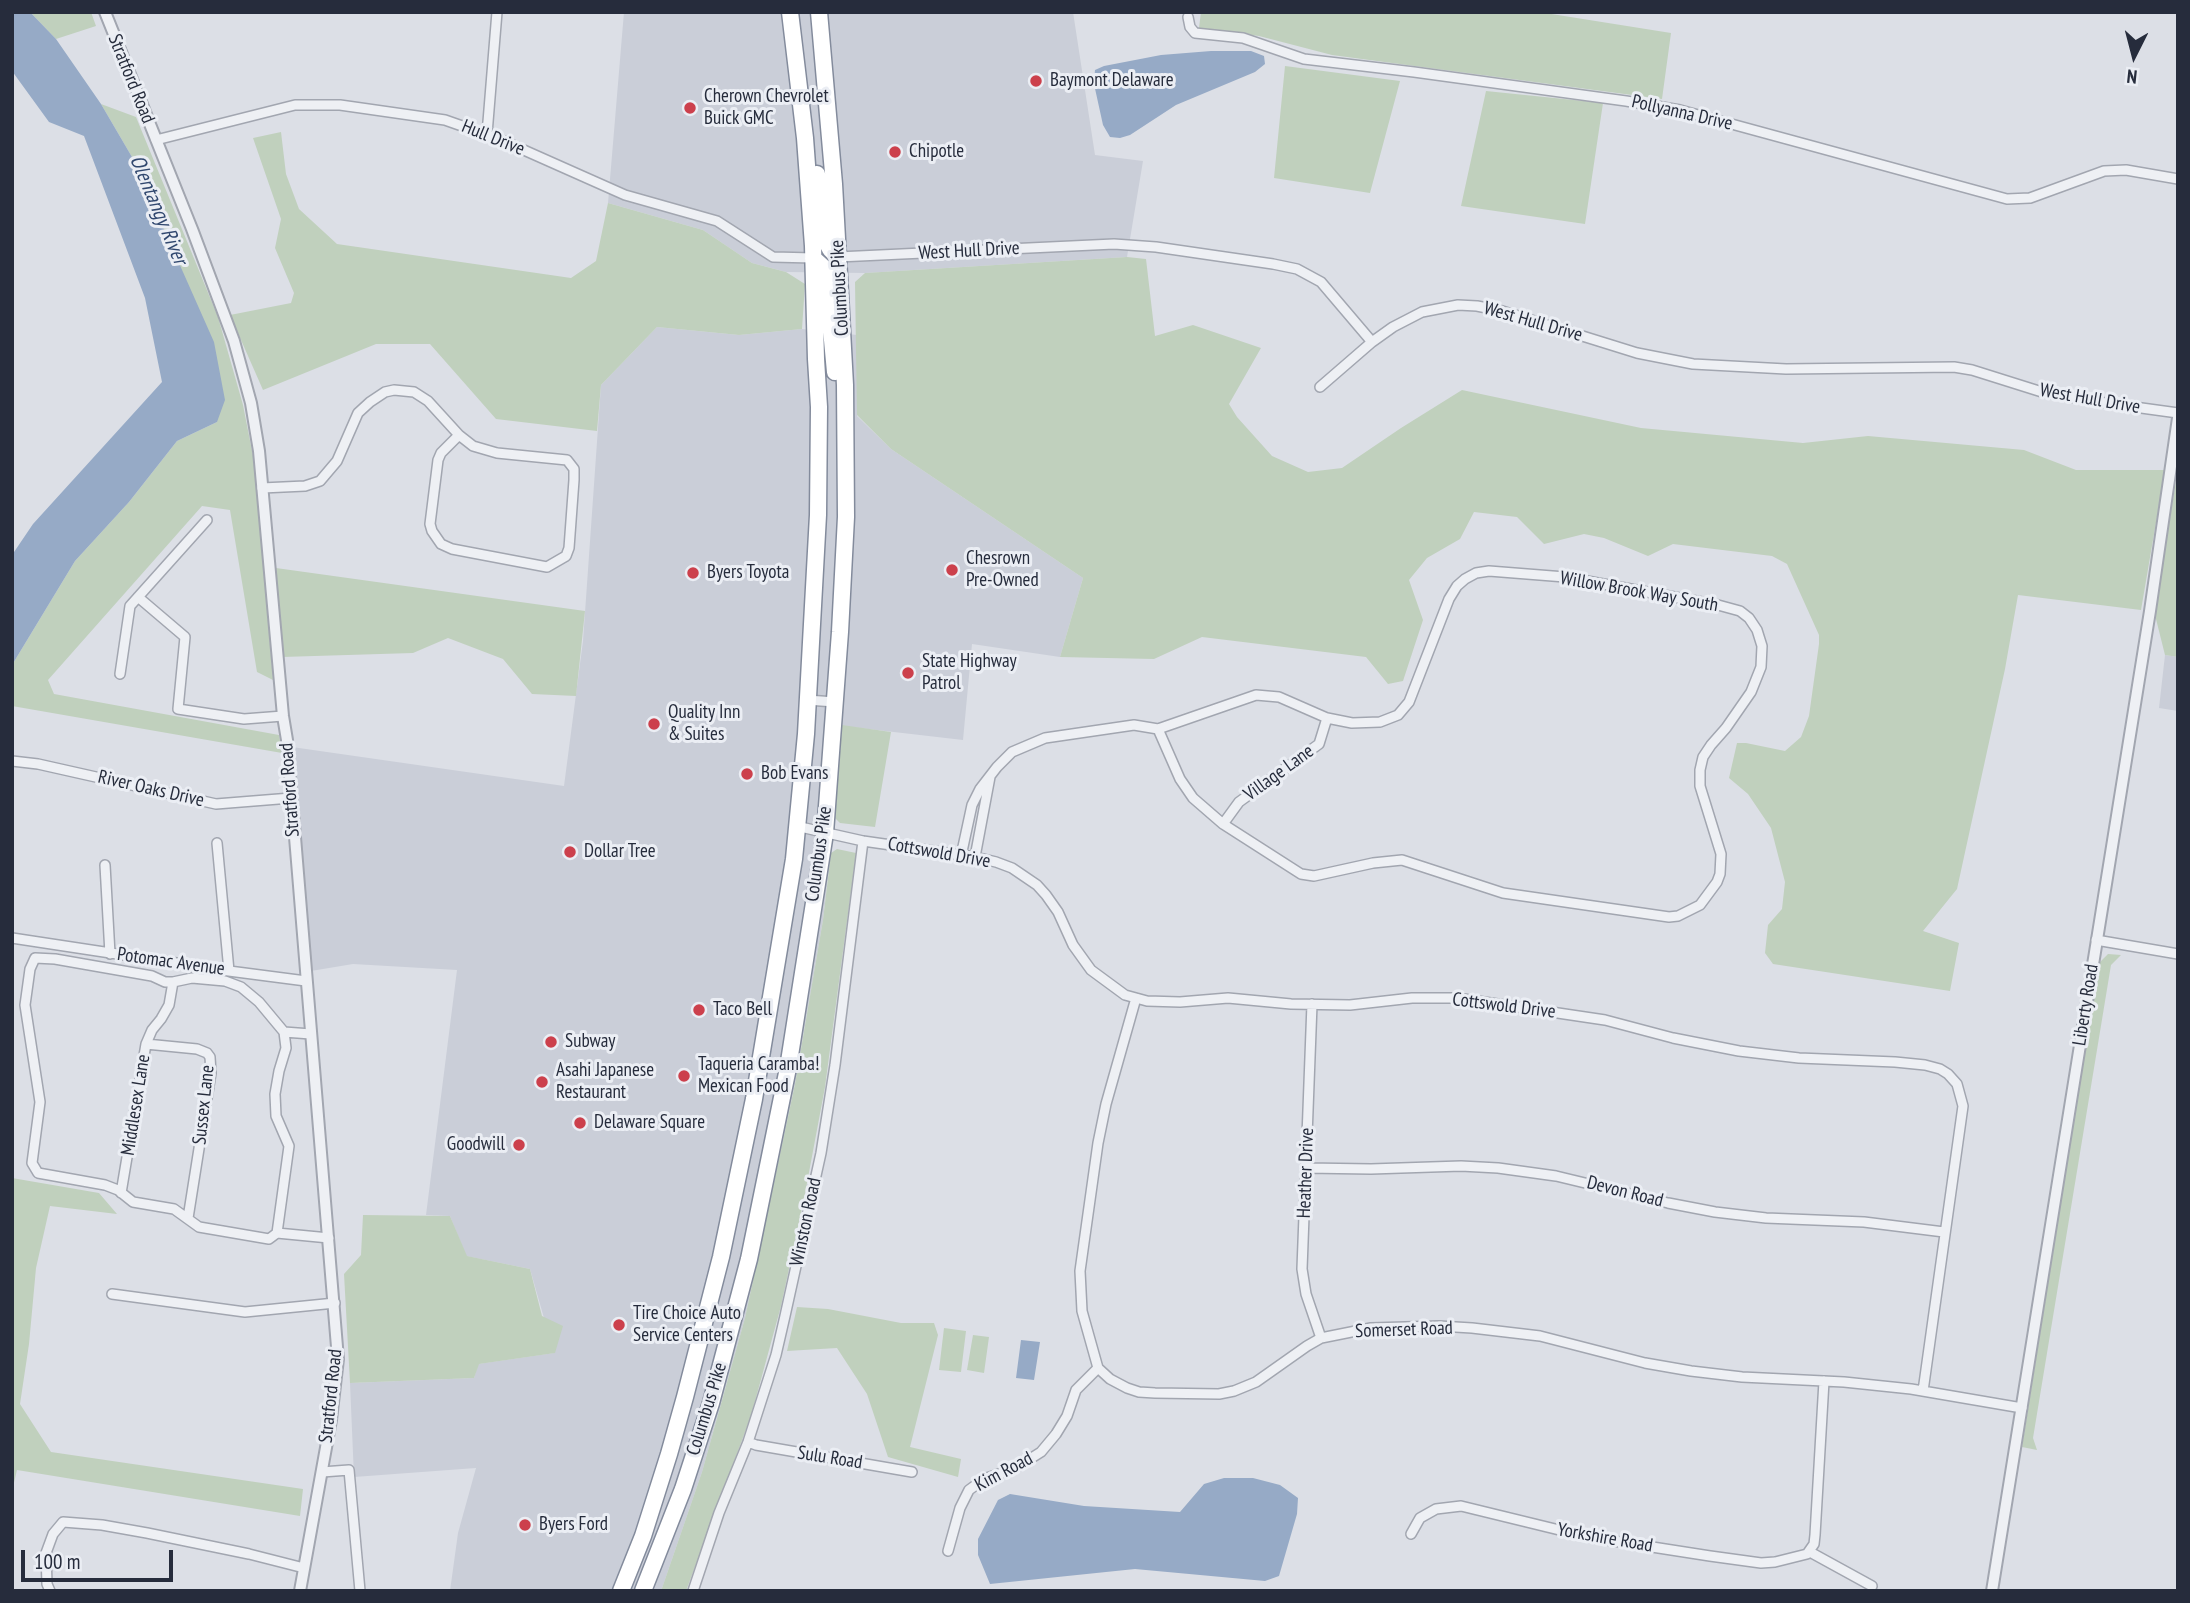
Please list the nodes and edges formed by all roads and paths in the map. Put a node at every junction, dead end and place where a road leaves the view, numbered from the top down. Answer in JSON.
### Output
{"nodes":[{"id":1,"x":105,"y":12,"type":"edge"},
{"id":2,"x":498,"y":12,"type":"edge"},
{"id":3,"x":790,"y":12,"type":"edge"},
{"id":4,"x":819,"y":12,"type":"edge"},
{"id":5,"x":1188,"y":17,"type":"dead end"},
{"id":6,"x":803,"y":114,"type":"junction"},
{"id":7,"x":487,"y":134,"type":"junction"},
{"id":8,"x":156,"y":141,"type":"junction"},
{"id":9,"x":2178,"y":179,"type":"edge"},
{"id":10,"x":838,"y":257,"type":"junction"},
{"id":11,"x":813,"y":258,"type":"junction"},
{"id":12,"x":1372,"y":342,"type":"junction"},
{"id":13,"x":845,"y":385,"type":"junction"},
{"id":14,"x":1320,"y":387,"type":"dead end"},
{"id":15,"x":2178,"y":415,"type":"edge"},
{"id":16,"x":459,"y":435,"type":"junction"},
{"id":17,"x":262,"y":488,"type":"junction"},
{"id":18,"x":207,"y":520,"type":"dead end"},
{"id":19,"x":138,"y":597,"type":"junction"},
{"id":20,"x":120,"y":674,"type":"dead end"},
{"id":21,"x":807,"y":700,"type":"junction"},
{"id":22,"x":835,"y":702,"type":"junction"},
{"id":23,"x":283,"y":716,"type":"junction"},
{"id":24,"x":1327,"y":718,"type":"junction"},
{"id":25,"x":1158,"y":729,"type":"junction"},
{"id":26,"x":12,"y":761,"type":"edge"},
{"id":27,"x":990,"y":775,"type":"junction"},
{"id":28,"x":291,"y":798,"type":"junction"},
{"id":29,"x":1223,"y":824,"type":"junction"},
{"id":30,"x":796,"y":826,"type":"junction"},
{"id":31,"x":825,"y":832,"type":"junction"},
{"id":32,"x":863,"y":841,"type":"junction"},
{"id":33,"x":217,"y":843,"type":"dead end"},
{"id":34,"x":961,"y":856,"type":"junction"},
{"id":35,"x":975,"y":858,"type":"junction"},
{"id":36,"x":105,"y":865,"type":"dead end"},
{"id":37,"x":12,"y":938,"type":"edge"},
{"id":38,"x":2096,"y":940,"type":"junction"},
{"id":39,"x":110,"y":954,"type":"junction"},
{"id":40,"x":2178,"y":954,"type":"edge"},
{"id":41,"x":229,"y":971,"type":"junction"},
{"id":42,"x":306,"y":981,"type":"junction"},
{"id":43,"x":173,"y":982,"type":"junction"},
{"id":44,"x":1136,"y":998,"type":"junction"},
{"id":45,"x":1312,"y":1004,"type":"junction"},
{"id":46,"x":284,"y":1032,"type":"junction"},
{"id":47,"x":311,"y":1034,"type":"junction"},
{"id":48,"x":146,"y":1044,"type":"junction"},
{"id":49,"x":1306,"y":1168,"type":"junction"},
{"id":50,"x":121,"y":1193,"type":"junction"},
{"id":51,"x":188,"y":1218,"type":"junction"},
{"id":52,"x":1944,"y":1232,"type":"junction"},
{"id":53,"x":277,"y":1233,"type":"junction"},
{"id":54,"x":329,"y":1238,"type":"junction"},
{"id":55,"x":112,"y":1294,"type":"dead end"},
{"id":56,"x":335,"y":1303,"type":"junction"},
{"id":57,"x":1321,"y":1338,"type":"junction"},
{"id":58,"x":1098,"y":1368,"type":"junction"},
{"id":59,"x":1824,"y":1381,"type":"junction"},
{"id":60,"x":1923,"y":1391,"type":"junction"},
{"id":61,"x":2022,"y":1408,"type":"junction"},
{"id":62,"x":748,"y":1442,"type":"junction"},
{"id":63,"x":322,"y":1472,"type":"junction"},
{"id":64,"x":912,"y":1472,"type":"dead end"},
{"id":65,"x":1411,"y":1534,"type":"dead end"},
{"id":66,"x":948,"y":1551,"type":"dead end"},
{"id":67,"x":1810,"y":1552,"type":"junction"},
{"id":68,"x":304,"y":1568,"type":"junction"},
{"id":69,"x":1872,"y":1586,"type":"dead end"},
{"id":70,"x":50,"y":1591,"type":"edge"},
{"id":71,"x":300,"y":1591,"type":"edge"},
{"id":72,"x":360,"y":1591,"type":"edge"},
{"id":73,"x":621,"y":1591,"type":"edge"},
{"id":74,"x":643,"y":1591,"type":"edge"},
{"id":75,"x":693,"y":1591,"type":"edge"},
{"id":76,"x":1992,"y":1591,"type":"edge"}],
"edges":[{"from":1,"to":8,"type":"street","name":"Stratford Road"},
{"from":2,"to":7,"type":"street"},
{"from":3,"to":6,"type":"highway","name":"Columbus Pike"},
{"from":4,"to":10,"type":"highway","name":"Columbus Pike"},
{"from":5,"to":9,"type":"street","name":"Pollyanna Drive"},
{"from":6,"to":10,"type":"highway"},
{"from":6,"to":11,"type":"highway","name":"Columbus Pike"},
{"from":7,"to":8,"type":"street","name":"Hull Drive"},
{"from":7,"to":11,"type":"street","name":"Hull Drive"},
{"from":8,"to":17,"type":"street","name":"Stratford Road"},
{"from":10,"to":12,"type":"street","name":"West Hull Drive"},
{"from":10,"to":13,"type":"highway","name":"Columbus Pike"},
{"from":11,"to":13,"type":"highway"},
{"from":11,"to":21,"type":"highway","name":"Columbus Pike"},
{"from":12,"to":14,"type":"street"},
{"from":12,"to":15,"type":"street","name":"West Hull Drive"},
{"from":13,"to":22,"type":"highway","name":"Columbus Pike"},
{"from":15,"to":38,"type":"street","name":"Liberty Road"},
{"from":16,"to":16,"type":"street"},
{"from":16,"to":17,"type":"street"},
{"from":17,"to":23,"type":"street","name":"Stratford Road"},
{"from":18,"to":19,"type":"street"},
{"from":19,"to":20,"type":"street"},
{"from":19,"to":23,"type":"street"},
{"from":21,"to":22,"type":"street"},
{"from":21,"to":30,"type":"highway","name":"Columbus Pike"},
{"from":22,"to":31,"type":"highway","name":"Columbus Pike"},
{"from":23,"to":28,"type":"street","name":"Stratford Road"},
{"from":24,"to":25,"type":"street","name":"Willow Brook Way South"},
{"from":24,"to":29,"type":"street","name":"Village Lane"},
{"from":24,"to":29,"type":"street","name":"Willow Brook Way South"},
{"from":25,"to":27,"type":"street"},
{"from":25,"to":29,"type":"street"},
{"from":26,"to":28,"type":"street","name":"River Oaks Drive"},
{"from":27,"to":34,"type":"street"},
{"from":27,"to":35,"type":"street"},
{"from":28,"to":42,"type":"street","name":"Stratford Road"},
{"from":30,"to":31,"type":"street","name":"Cottswold Drive"},
{"from":30,"to":73,"type":"highway","name":"Columbus Pike"},
{"from":31,"to":32,"type":"street","name":"Cottswold Drive"},
{"from":31,"to":74,"type":"highway","name":"Columbus Pike"},
{"from":32,"to":34,"type":"street","name":"Cottswold Drive"},
{"from":32,"to":62,"type":"street","name":"Winston Road"},
{"from":33,"to":41,"type":"street"},
{"from":34,"to":35,"type":"street","name":"Cottswold Drive"},
{"from":35,"to":44,"type":"street","name":"Cottswold Drive"},
{"from":36,"to":39,"type":"street"},
{"from":37,"to":39,"type":"street","name":"Potomac Avenue"},
{"from":38,"to":40,"type":"street"},
{"from":38,"to":61,"type":"street","name":"Liberty Road"},
{"from":39,"to":41,"type":"street","name":"Potomac Avenue"},
{"from":41,"to":42,"type":"street","name":"Potomac Avenue"},
{"from":42,"to":47,"type":"street","name":"Stratford Road"},
{"from":43,"to":46,"type":"street"},
{"from":43,"to":48,"type":"street","name":"Middlesex Lane"},
{"from":43,"to":50,"type":"street"},
{"from":44,"to":45,"type":"street","name":"Cottswold Drive"},
{"from":44,"to":58,"type":"street"},
{"from":45,"to":49,"type":"street","name":"Heather Drive"},
{"from":45,"to":52,"type":"street","name":"Cottswold Drive"},
{"from":46,"to":47,"type":"street"},
{"from":46,"to":53,"type":"street"},
{"from":47,"to":54,"type":"street","name":"Stratford Road"},
{"from":48,"to":50,"type":"street","name":"Middlesex Lane"},
{"from":48,"to":51,"type":"street","name":"Sussex Lane"},
{"from":49,"to":52,"type":"street","name":"Devon Road"},
{"from":49,"to":57,"type":"street","name":"Heather Drive"},
{"from":50,"to":51,"type":"street"},
{"from":51,"to":53,"type":"street"},
{"from":52,"to":60,"type":"street","name":"Cottswold Drive"},
{"from":53,"to":54,"type":"street"},
{"from":54,"to":56,"type":"street","name":"Stratford Road"},
{"from":55,"to":56,"type":"street"},
{"from":56,"to":63,"type":"street","name":"Stratford Road"},
{"from":57,"to":58,"type":"street","name":"Somerset Road"},
{"from":57,"to":59,"type":"street","name":"Somerset Road"},
{"from":58,"to":66,"type":"street","name":"Kim Road"},
{"from":59,"to":60,"type":"street","name":"Somerset Road"},
{"from":59,"to":67,"type":"street"},
{"from":60,"to":61,"type":"street","name":"Somerset Road"},
{"from":61,"to":76,"type":"street","name":"Liberty Road"},
{"from":62,"to":64,"type":"street","name":"Sulu Road"},
{"from":62,"to":75,"type":"street","name":"Winston Road"},
{"from":63,"to":68,"type":"street","name":"Stratford Road"},
{"from":63,"to":72,"type":"street"},
{"from":65,"to":67,"type":"street","name":"Yorkshire Road"},
{"from":67,"to":69,"type":"street"},
{"from":68,"to":70,"type":"street"},
{"from":68,"to":71,"type":"street","name":"Stratford Road"}]}
